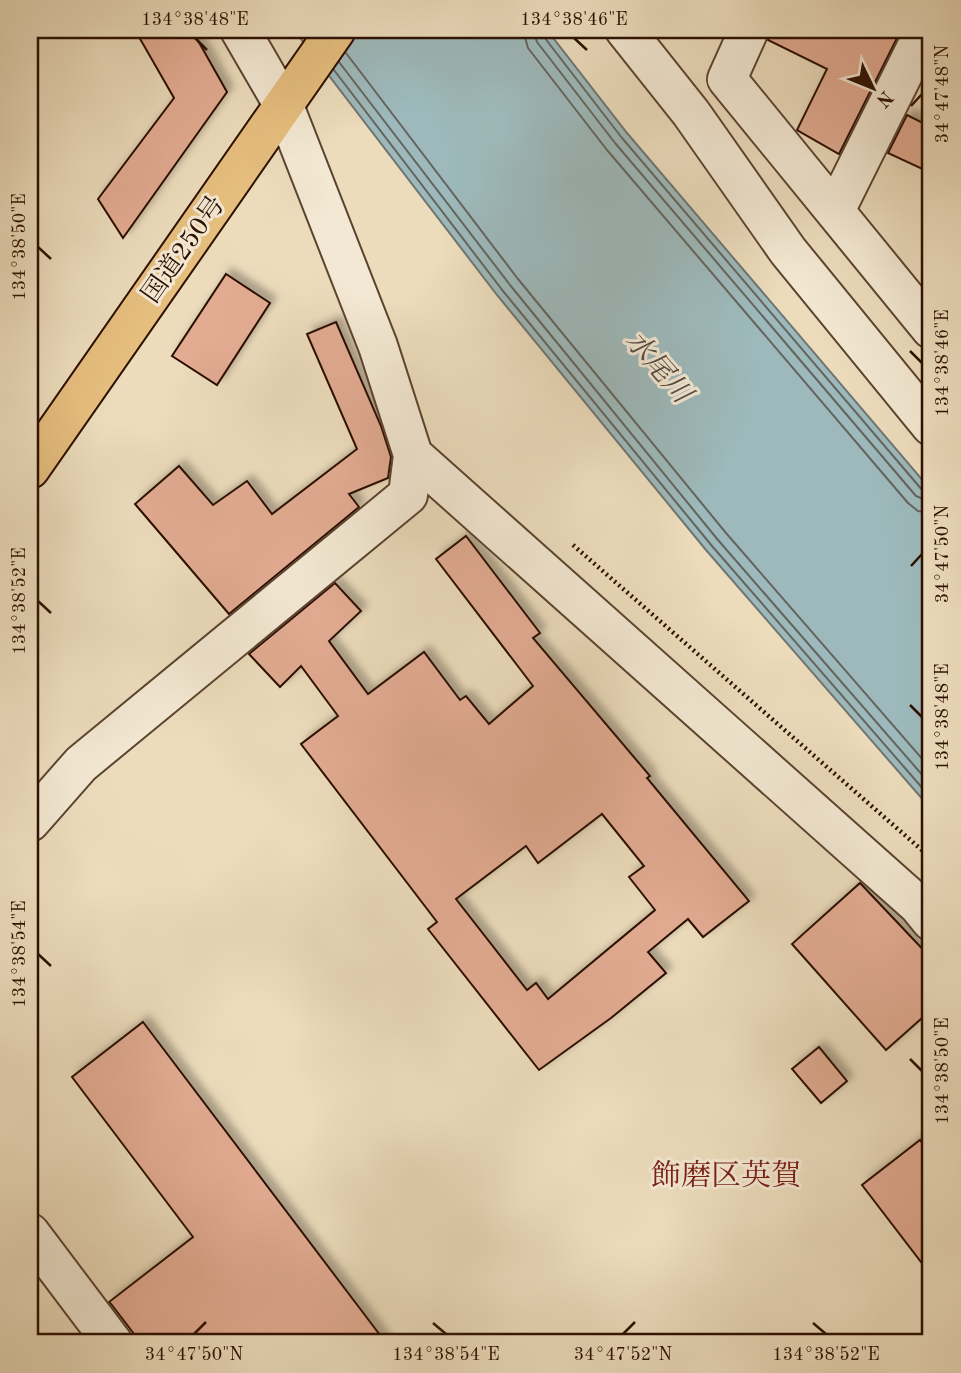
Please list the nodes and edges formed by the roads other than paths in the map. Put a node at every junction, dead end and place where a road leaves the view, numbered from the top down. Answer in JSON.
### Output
{"nodes":[{"id":1,"x":240,"y":30,"type":"edge"},
{"id":2,"x":336,"y":30,"type":"edge"},
{"id":3,"x":625,"y":30,"type":"edge"},
{"id":4,"x":749,"y":30,"type":"edge"},
{"id":5,"x":925,"y":30,"type":"edge"},
{"id":6,"x":284,"y":106,"type":"junction"},
{"id":7,"x":835,"y":211,"type":"junction"},
{"id":8,"x":931,"y":329,"type":"edge"},
{"id":9,"x":931,"y":426,"type":"edge"},
{"id":10,"x":413,"y":455,"type":"junction"},
{"id":11,"x":30,"y":468,"type":"edge"},
{"id":12,"x":30,"y":822,"type":"edge"},
{"id":13,"x":931,"y":921,"type":"edge"},
{"id":14,"x":30,"y":1233,"type":"edge"},
{"id":15,"x":113,"y":1343,"type":"edge"}],
"edges":[{"from":1,"to":6,"type":"street"},
{"from":2,"to":6,"type":"highway","name":"国道250号"},
{"from":3,"to":9,"type":"street"},
{"from":4,"to":7,"type":"street"},
{"from":5,"to":7,"type":"street"},
{"from":6,"to":10,"type":"street"},
{"from":6,"to":11,"type":"highway","name":"国道250号"},
{"from":7,"to":8,"type":"street"},
{"from":10,"to":12,"type":"street"},
{"from":10,"to":13,"type":"street"},
{"from":14,"to":15,"type":"street"}]}
